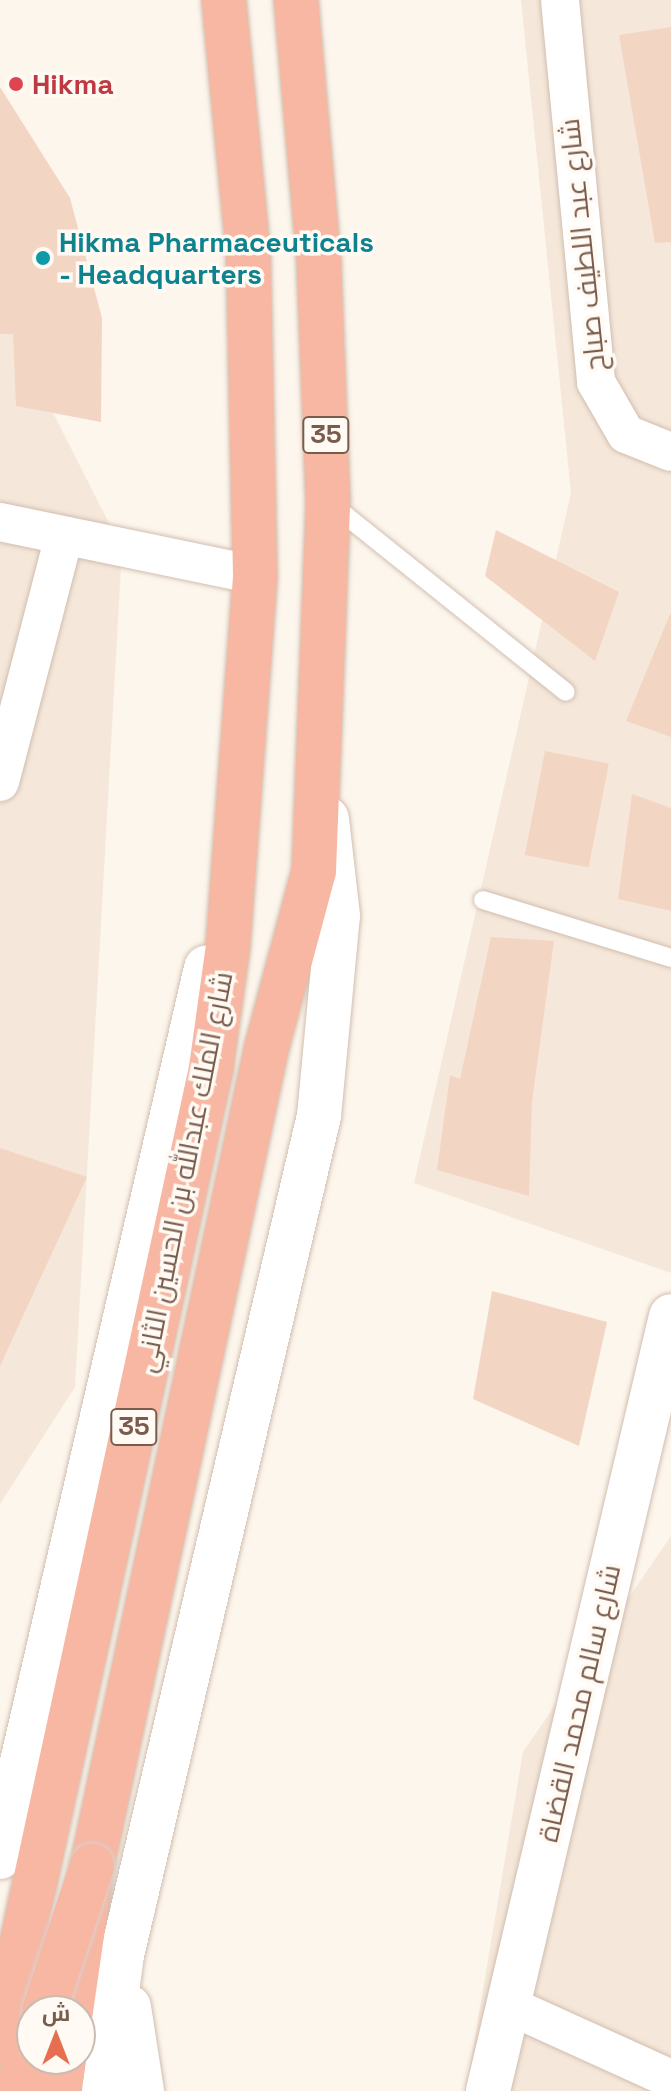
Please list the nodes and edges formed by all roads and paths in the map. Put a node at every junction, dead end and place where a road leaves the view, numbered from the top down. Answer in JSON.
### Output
{"nodes":[{"id":1,"x":224,"y":0,"type":"edge"},
{"id":2,"x":296,"y":0,"type":"edge"},
{"id":3,"x":560,"y":0,"type":"edge"},
{"id":4,"x":671,"y":452,"type":"edge"},
{"id":5,"x":328,"y":501,"type":"junction"},
{"id":6,"x":0,"y":522,"type":"edge"},
{"id":7,"x":64,"y":537,"type":"junction"},
{"id":8,"x":255,"y":575,"type":"junction"},
{"id":9,"x":566,"y":692,"type":"dead end"},
{"id":10,"x":319,"y":773,"type":"junction"},
{"id":11,"x":0,"y":782,"type":"edge"},
{"id":12,"x":243,"y":806,"type":"junction"},
{"id":13,"x":483,"y":900,"type":"dead end"},
{"id":14,"x":671,"y":958,"type":"edge"},
{"id":15,"x":671,"y":1316,"type":"edge"},
{"id":16,"x":0,"y":1857,"type":"edge"},
{"id":17,"x":92,"y":1866,"type":"junction"},
{"id":18,"x":122,"y":1955,"type":"junction"},
{"id":19,"x":49,"y":1995,"type":"edge"},
{"id":20,"x":91,"y":1995,"type":"edge"},
{"id":21,"x":96,"y":2001,"type":"edge"},
{"id":22,"x":510,"y":2006,"type":"junction"},
{"id":23,"x":96,"y":2041,"type":"edge"},
{"id":24,"x":0,"y":2044,"type":"edge"},
{"id":25,"x":671,"y":2079,"type":"edge"},
{"id":26,"x":104,"y":2091,"type":"edge"},
{"id":27,"x":142,"y":2091,"type":"edge"},
{"id":28,"x":488,"y":2091,"type":"edge"}],
"edges":[{"from":1,"to":8,"type":"highway","name":"شارع الملك عبدالله بن الحسين الثاني","number":"35"},
{"from":2,"to":5,"type":"highway","name":"شارع الملك عبدالله بن الحسين الثاني","number":"35"},
{"from":3,"to":4,"type":"street","name":"شارع عبد اللطيف صباح"},
{"from":5,"to":9,"type":"lane"},
{"from":5,"to":10,"type":"highway","name":"شارع الملك عبدالله بن الحسين الثاني","number":"35"},
{"from":6,"to":7,"type":"street"},
{"from":7,"to":8,"type":"street"},
{"from":7,"to":11,"type":"street"},
{"from":8,"to":12,"type":"highway","name":"شارع الملك عبدالله بن الحسين الثاني","number":"35"},
{"from":10,"to":17,"type":"highway","name":"شارع الملك عبدالله بن الحسين الثاني","number":"35"},
{"from":10,"to":18,"type":"main road"},
{"from":12,"to":16,"type":"main road"},
{"from":12,"to":24,"type":"highway","name":"شارع الملك عبدالله بن الحسين الثاني","number":"35"},
{"from":13,"to":14,"type":"lane"},
{"from":15,"to":22,"type":"main road","name":"شارع سالم محمد القضاة"},
{"from":17,"to":19,"type":"highway","bridge":true},
{"from":17,"to":20,"type":"highway","name":"شارع الملك عبدالله بن الحسين الثاني","number":"35","bridge":true},
{"from":18,"to":21,"type":"main road"},
{"from":18,"to":27,"type":"main road"},
{"from":22,"to":25,"type":"street"},
{"from":22,"to":28,"type":"main road","name":"شارع سالم محمد القضاة"},
{"from":23,"to":26,"type":"main road"}]}
